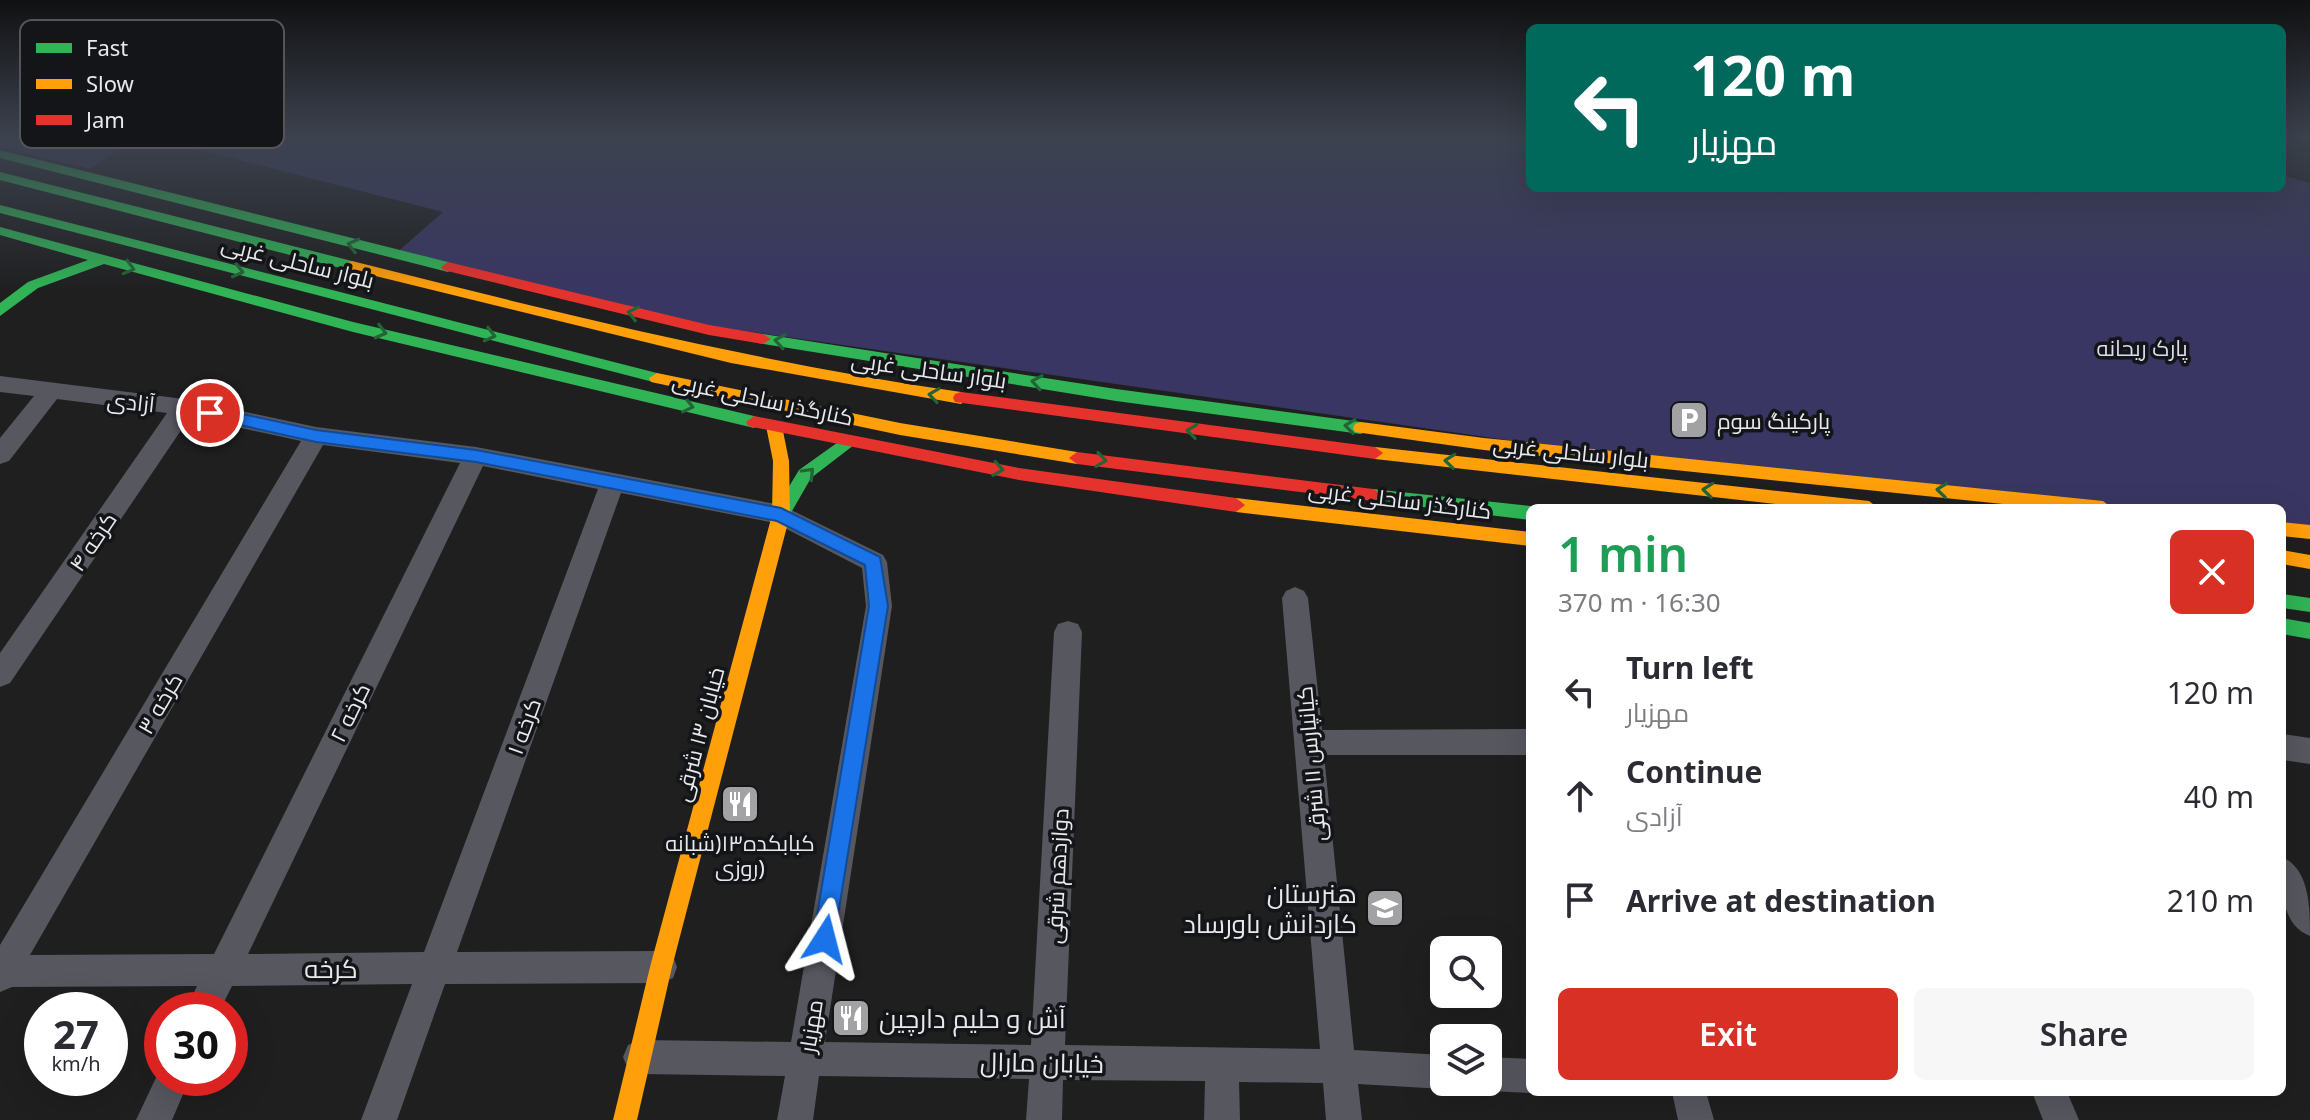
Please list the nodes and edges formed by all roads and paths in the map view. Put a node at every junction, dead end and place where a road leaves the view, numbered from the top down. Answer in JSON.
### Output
{"nodes":[{"id":1,"x":48,"y":188,"type":"edge"},
{"id":2,"x":132,"y":188,"type":"edge"},
{"id":3,"x":0,"y":209,"type":"edge"},
{"id":4,"x":5,"y":233,"type":"edge"},
{"id":5,"x":236,"y":236,"type":"junction"},
{"id":6,"x":0,"y":254,"type":"edge"},
{"id":7,"x":101,"y":260,"type":"junction"},
{"id":8,"x":204,"y":262,"type":"junction"},
{"id":9,"x":0,"y":311,"type":"edge"},
{"id":10,"x":621,"y":369,"type":"junction"},
{"id":11,"x":585,"y":383,"type":"junction"},
{"id":12,"x":0,"y":384,"type":"edge"},
{"id":13,"x":50,"y":392,"type":"junction"},
{"id":14,"x":637,"y":394,"type":"junction"},
{"id":15,"x":184,"y":407,"type":"junction"},
{"id":16,"x":774,"y":426,"type":"junction"},
{"id":17,"x":316,"y":436,"type":"junction"},
{"id":18,"x":848,"y":441,"type":"junction"},
{"id":19,"x":0,"y":455,"type":"edge"},
{"id":20,"x":476,"y":456,"type":"junction"},
{"id":21,"x":612,"y":485,"type":"junction"},
{"id":22,"x":1314,"y":488,"type":"junction"},
{"id":23,"x":1238,"y":504,"type":"junction"},
{"id":24,"x":1833,"y":504,"type":"edge"},
{"id":25,"x":2064,"y":504,"type":"edge"},
{"id":26,"x":1526,"y":513,"type":"edge"},
{"id":27,"x":781,"y":515,"type":"junction"},
{"id":28,"x":1427,"y":527,"type":"junction"},
{"id":29,"x":2286,"y":529,"type":"edge"},
{"id":30,"x":2310,"y":532,"type":"edge"},
{"id":31,"x":1526,"y":539,"type":"edge"},
{"id":32,"x":2286,"y":558,"type":"edge"},
{"id":33,"x":2310,"y":562,"type":"edge"},
{"id":34,"x":1295,"y":598,"type":"dead end"},
{"id":35,"x":2286,"y":602,"type":"edge"},
{"id":36,"x":2310,"y":605,"type":"edge"},
{"id":37,"x":2286,"y":627,"type":"edge"},
{"id":38,"x":2310,"y":631,"type":"edge"},
{"id":39,"x":1068,"y":632,"type":"dead end"},
{"id":40,"x":0,"y":675,"type":"edge"},
{"id":41,"x":1526,"y":742,"type":"edge"},
{"id":42,"x":1308,"y":743,"type":"junction"},
{"id":43,"x":2286,"y":748,"type":"edge"},
{"id":44,"x":2310,"y":751,"type":"edge"},
{"id":45,"x":2286,"y":878,"type":"edge"},
{"id":46,"x":2310,"y":921,"type":"edge"},
{"id":47,"x":661,"y":967,"type":"junction"},
{"id":48,"x":433,"y":968,"type":"junction"},
{"id":49,"x":222,"y":969,"type":"junction"},
{"id":50,"x":1,"y":973,"type":"edge"},
{"id":51,"x":211,"y":992,"type":"edge"},
{"id":52,"x":640,"y":1057,"type":"junction"},
{"id":53,"x":805,"y":1059,"type":"junction"},
{"id":54,"x":1047,"y":1062,"type":"junction"},
{"id":55,"x":1222,"y":1064,"type":"junction"},
{"id":56,"x":1338,"y":1066,"type":"junction"},
{"id":57,"x":1430,"y":1071,"type":"edge"},
{"id":58,"x":1502,"y":1075,"type":"edge"},
{"id":59,"x":1526,"y":1076,"type":"edge"},
{"id":60,"x":165,"y":1096,"type":"edge"},
{"id":61,"x":1690,"y":1096,"type":"edge"},
{"id":62,"x":2051,"y":1096,"type":"edge"},
{"id":63,"x":154,"y":1120,"type":"edge"},
{"id":64,"x":379,"y":1120,"type":"edge"},
{"id":65,"x":625,"y":1120,"type":"edge"},
{"id":66,"x":795,"y":1120,"type":"edge"},
{"id":67,"x":1044,"y":1120,"type":"edge"},
{"id":68,"x":1222,"y":1120,"type":"edge"},
{"id":69,"x":1344,"y":1120,"type":"edge"},
{"id":70,"x":1696,"y":1120,"type":"edge"},
{"id":71,"x":2061,"y":1120,"type":"edge"}],
"edges":[{"from":1,"to":5,"type":"street","name":"بلوار ساحلی غربی"},
{"from":25,"to":2,"type":"street","one_way":true},
{"from":3,"to":8,"type":"street","name":"بلوار ساحلی غربی"},
{"from":4,"to":6,"type":"street"},
{"from":4,"to":7,"type":"street","name":"کنارگذر ساحلی غربی"},
{"from":5,"to":8,"type":"street"},
{"from":24,"to":5,"type":"street","name":"بلوار ساحلی غربی","one_way":true},
{"from":7,"to":9,"type":"street"},
{"from":7,"to":11,"type":"street","name":"کنارگذر ساحلی غربی","one_way":true},
{"from":8,"to":10,"type":"street","name":"بلوار ساحلی غربی","one_way":true},
{"from":10,"to":11,"type":"street"},
{"from":10,"to":14,"type":"street"},
{"from":10,"to":22,"type":"street","name":"بلوار ساحلی غربی","one_way":true},
{"from":11,"to":14,"type":"street","name":"کنارگذر ساحلی غربی"},
{"from":12,"to":13,"type":"street","name":"آزادی"},
{"from":13,"to":15,"type":"street","name":"آزادی"},
{"from":13,"to":19,"type":"street"},
{"from":14,"to":16,"type":"street","name":"کنارگذر ساحلی غربی","one_way":true},
{"from":15,"to":17,"type":"street","name":"آزادی"},
{"from":15,"to":40,"type":"street","name":"کرخه ۴"},
{"from":16,"to":18,"type":"street","name":"کنارگذر ساحلی غربی"},
{"from":16,"to":27,"type":"street","name":"خیابان ۱۳ شرقی"},
{"from":17,"to":20,"type":"street","name":"آزادی"},
{"from":17,"to":50,"type":"street","name":"کرخه ۳"},
{"from":18,"to":23,"type":"street","name":"کنارگذر ساحلی غربی","one_way":true},
{"from":27,"to":18,"type":"street","name":"خیابان ۱۳ شرقی","one_way":true},
{"from":20,"to":21,"type":"street","name":"آزادی"},
{"from":20,"to":49,"type":"street","name":"کرخه ۲"},
{"from":21,"to":27,"type":"street","name":"آزادی"},
{"from":21,"to":48,"type":"street","name":"کرخه ۱"},
{"from":22,"to":23,"type":"street"},
{"from":22,"to":26,"type":"street","name":"بلوار ساحلی غربی"},
{"from":22,"to":28,"type":"street"},
{"from":23,"to":28,"type":"street","name":"کنارگذر ساحلی غربی"},
{"from":27,"to":47,"type":"street","name":"خیابان ۱۳ شرقی"},
{"from":27,"to":53,"type":"street","name":"مهزیار"},
{"from":28,"to":31,"type":"street","name":"کنارگذر ساحلی غربی"},
{"from":29,"to":30,"type":"street"},
{"from":32,"to":33,"type":"street"},
{"from":34,"to":42,"type":"street","name":"کیانپارس ۱۱ شرقی"},
{"from":35,"to":36,"type":"street"},
{"from":37,"to":38,"type":"street"},
{"from":39,"to":54,"type":"street","name":"دوازدهم شرقی"},
{"from":41,"to":42,"type":"street"},
{"from":42,"to":56,"type":"street","name":"کیانپارس ۱۱ شرقی"},
{"from":43,"to":44,"type":"street"},
{"from":45,"to":46,"type":"street"},
{"from":47,"to":48,"type":"street","name":"کرخه"},
{"from":47,"to":52,"type":"street","name":"خیابان ۱۳ شرقی"},
{"from":48,"to":49,"type":"street","name":"کرخه"},
{"from":48,"to":64,"type":"street","name":"کرخه ۱"},
{"from":49,"to":50,"type":"street","name":"کرخه"},
{"from":49,"to":51,"type":"street","name":"کرخه ۲"},
{"from":52,"to":53,"type":"street","name":"خیابان مارال"},
{"from":52,"to":65,"type":"street","name":"خیابان ۱۳ شرقی"},
{"from":53,"to":54,"type":"street","name":"خیابان مارال"},
{"from":53,"to":66,"type":"street","name":"مهزیار"},
{"from":54,"to":55,"type":"street","name":"خیابان مارال"},
{"from":54,"to":67,"type":"street","name":"دوازدهم شرقی"},
{"from":55,"to":56,"type":"street","name":"خیابان مارال"},
{"from":55,"to":68,"type":"street"},
{"from":56,"to":57,"type":"street","name":"خیابان مارال"},
{"from":56,"to":69,"type":"street","name":"کیانپارس ۱۱ شرقی"},
{"from":58,"to":59,"type":"street"},
{"from":60,"to":63,"type":"street"},
{"from":61,"to":70,"type":"street"},
{"from":62,"to":71,"type":"street"}]}
